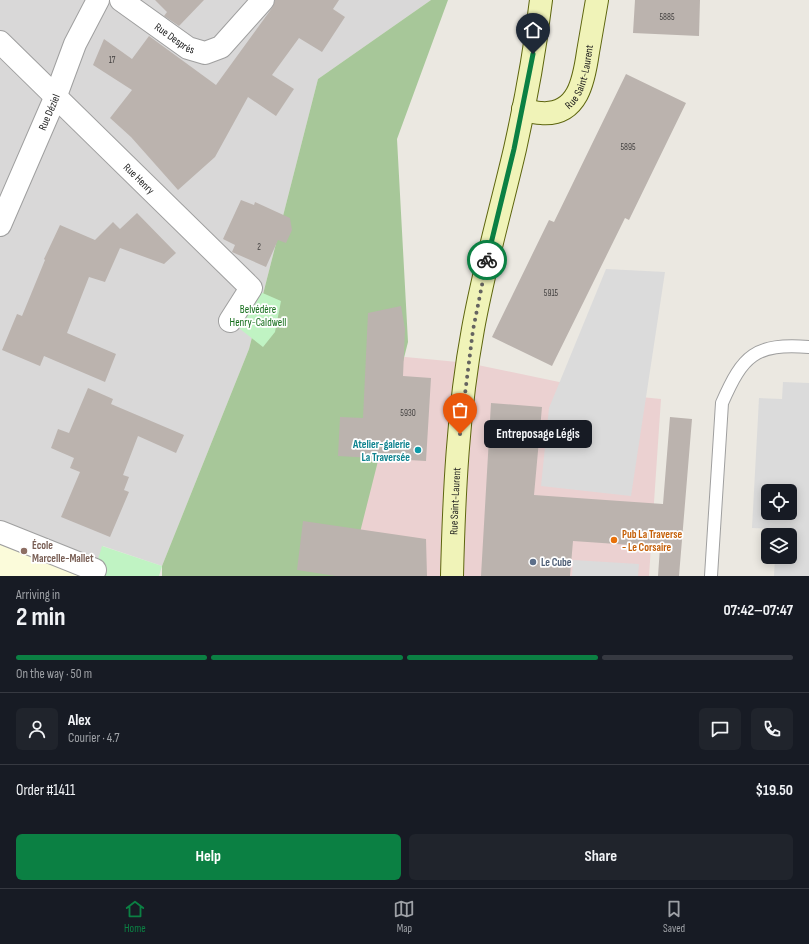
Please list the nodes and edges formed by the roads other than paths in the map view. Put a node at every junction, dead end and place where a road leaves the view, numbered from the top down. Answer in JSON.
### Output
{"nodes":[{"id":1,"x":98,"y":0,"type":"edge"},
{"id":2,"x":121,"y":0,"type":"edge"},
{"id":3,"x":263,"y":0,"type":"edge"},
{"id":4,"x":541,"y":0,"type":"edge"},
{"id":5,"x":597,"y":0,"type":"edge"},
{"id":6,"x":0,"y":42,"type":"edge"},
{"id":7,"x":55,"y":98,"type":"junction"},
{"id":8,"x":523,"y":109,"type":"junction"},
{"id":9,"x":0,"y":225,"type":"edge"},
{"id":10,"x":230,"y":321,"type":"dead end"},
{"id":11,"x":809,"y":347,"type":"edge"},
{"id":12,"x":0,"y":532,"type":"edge"},
{"id":13,"x":95,"y":570,"type":"dead end"},
{"id":14,"x":452,"y":576,"type":"edge"},
{"id":15,"x":711,"y":576,"type":"edge"}],
"edges":[{"from":1,"to":7,"type":"street","name":"Rue Déziel"},
{"from":2,"to":3,"type":"street","name":"Rue Després"},
{"from":4,"to":8,"type":"main road","name":"Rue Saint-Laurent"},
{"from":5,"to":8,"type":"main road","name":"Rue Saint-Laurent"},
{"from":6,"to":7,"type":"street","name":"Rue Henry"},
{"from":7,"to":9,"type":"street","name":"Rue Déziel"},
{"from":7,"to":10,"type":"street","name":"Rue Henry"},
{"from":8,"to":14,"type":"main road","name":"Rue Saint-Laurent"},
{"from":11,"to":15,"type":"lane"},
{"from":12,"to":13,"type":"street"}]}
